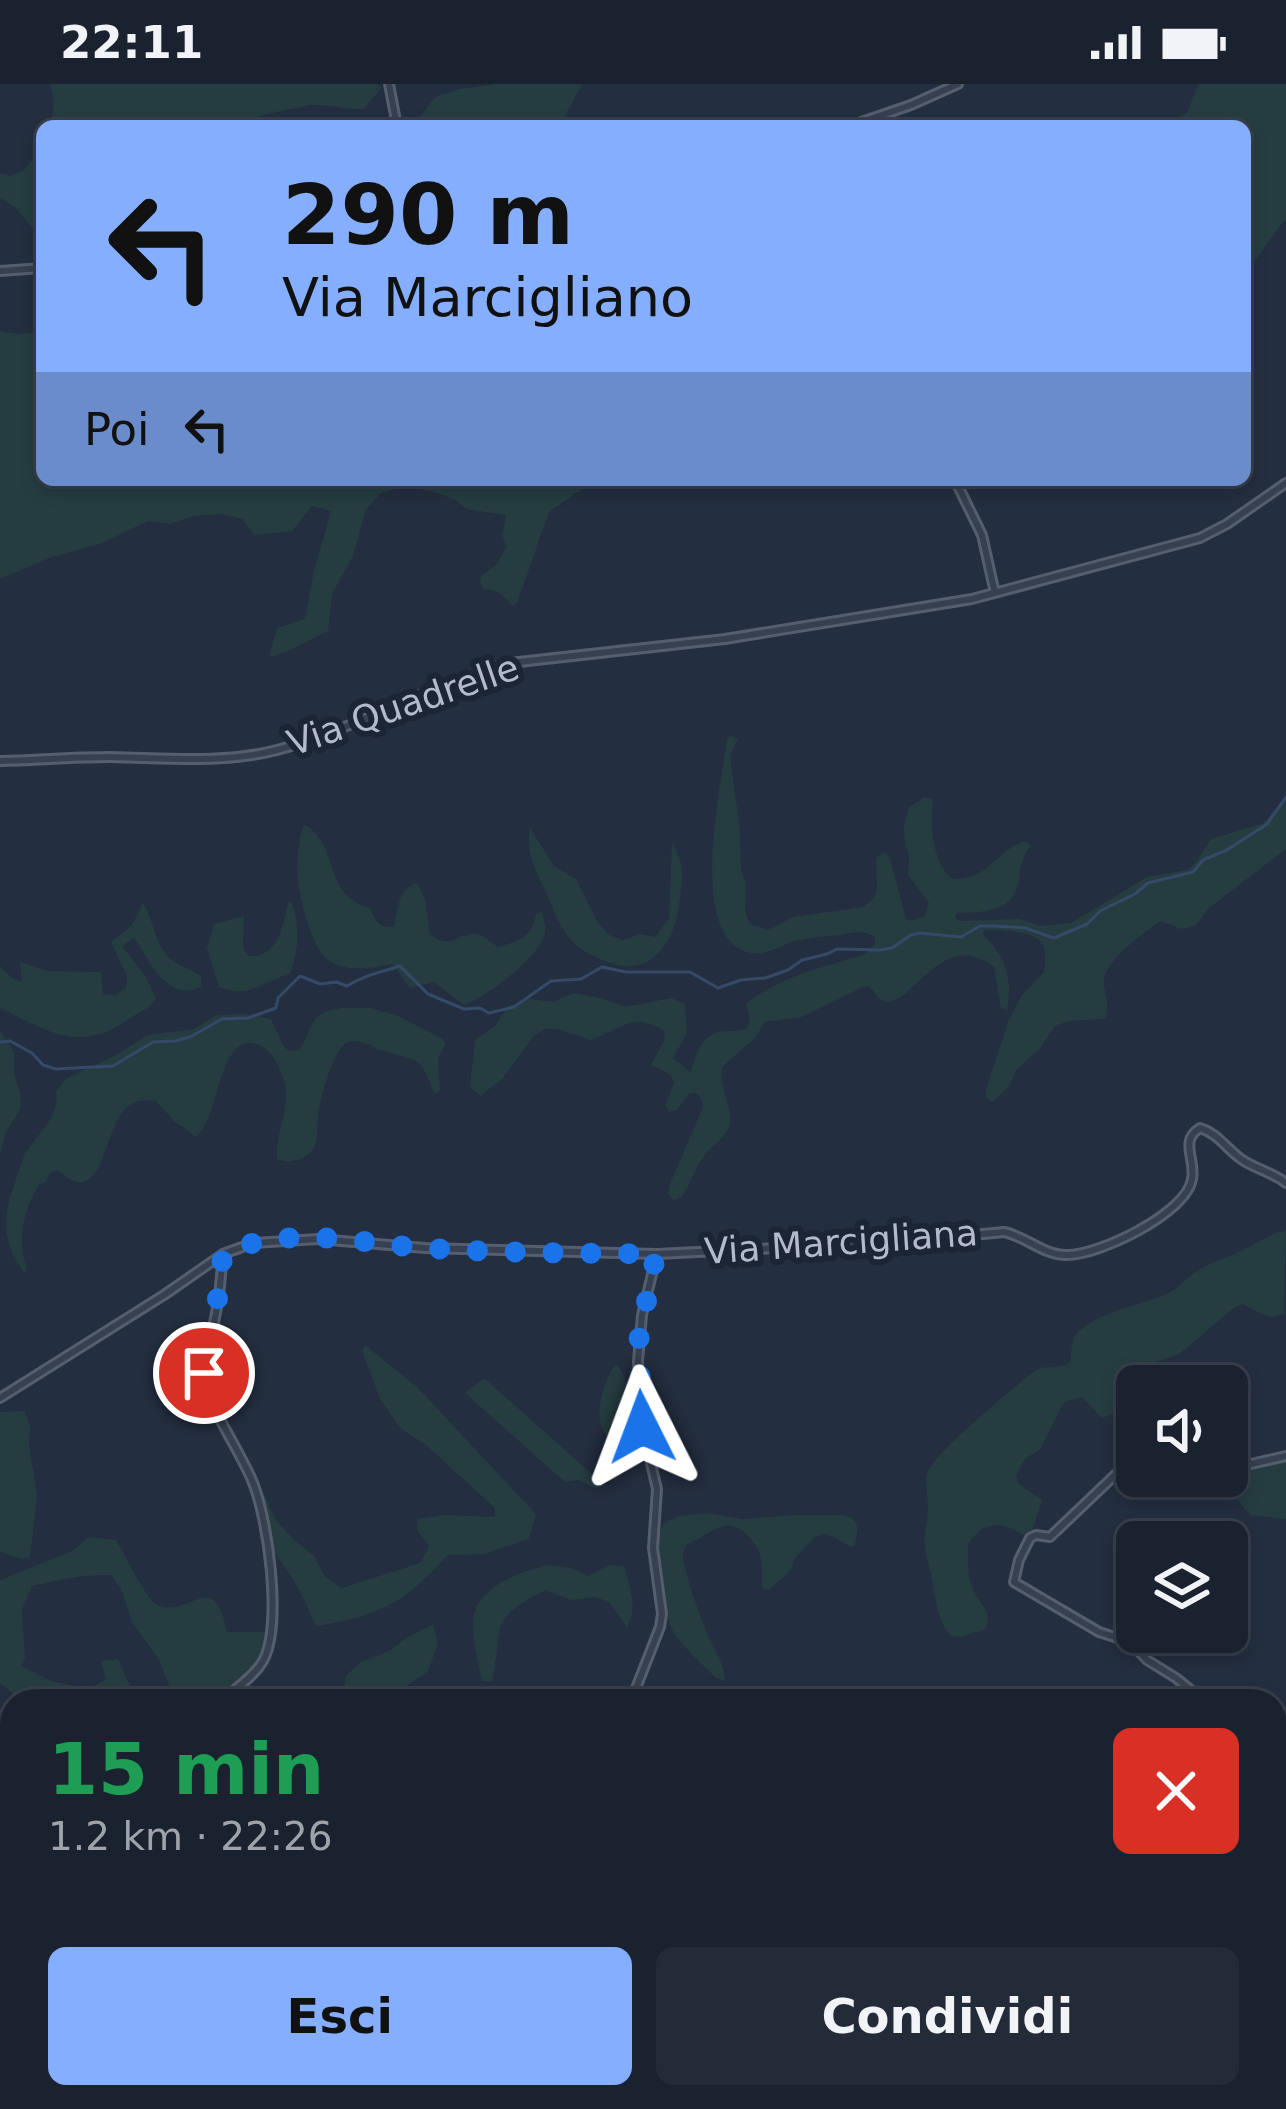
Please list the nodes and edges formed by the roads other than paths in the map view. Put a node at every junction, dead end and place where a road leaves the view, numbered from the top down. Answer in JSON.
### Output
{"nodes":[{"id":1,"x":389,"y":84,"type":"edge"},
{"id":2,"x":958,"y":84,"type":"edge"},
{"id":3,"x":397,"y":120,"type":"edge"},
{"id":4,"x":867,"y":120,"type":"edge"},
{"id":5,"x":36,"y":268,"type":"edge"},
{"id":6,"x":0,"y":271,"type":"edge"},
{"id":7,"x":1286,"y":482,"type":"edge"},
{"id":8,"x":958,"y":486,"type":"edge"},
{"id":9,"x":995,"y":593,"type":"junction"},
{"id":10,"x":0,"y":761,"type":"edge"},
{"id":11,"x":1286,"y":1183,"type":"edge"},
{"id":12,"x":223,"y":1254,"type":"junction"},
{"id":13,"x":656,"y":1254,"type":"junction"},
{"id":14,"x":0,"y":1398,"type":"edge"},
{"id":15,"x":1286,"y":1456,"type":"edge"},
{"id":16,"x":1248,"y":1464,"type":"edge"},
{"id":17,"x":1116,"y":1474,"type":"edge"},
{"id":18,"x":236,"y":1689,"type":"edge"},
{"id":19,"x":636,"y":1689,"type":"edge"},
{"id":20,"x":1189,"y":1689,"type":"edge"}],
"edges":[{"from":1,"to":3,"type":"street"},
{"from":2,"to":4,"type":"street"},
{"from":5,"to":6,"type":"street"},
{"from":7,"to":9,"type":"street","name":"Via Quadrelle"},
{"from":8,"to":9,"type":"street"},
{"from":9,"to":10,"type":"street","name":"Via Quadrelle"},
{"from":11,"to":13,"type":"street","name":"Via Marcigliana"},
{"from":12,"to":13,"type":"street"},
{"from":12,"to":14,"type":"street"},
{"from":12,"to":18,"type":"street"},
{"from":13,"to":19,"type":"street"},
{"from":15,"to":16,"type":"street"},
{"from":17,"to":20,"type":"street"}]}
